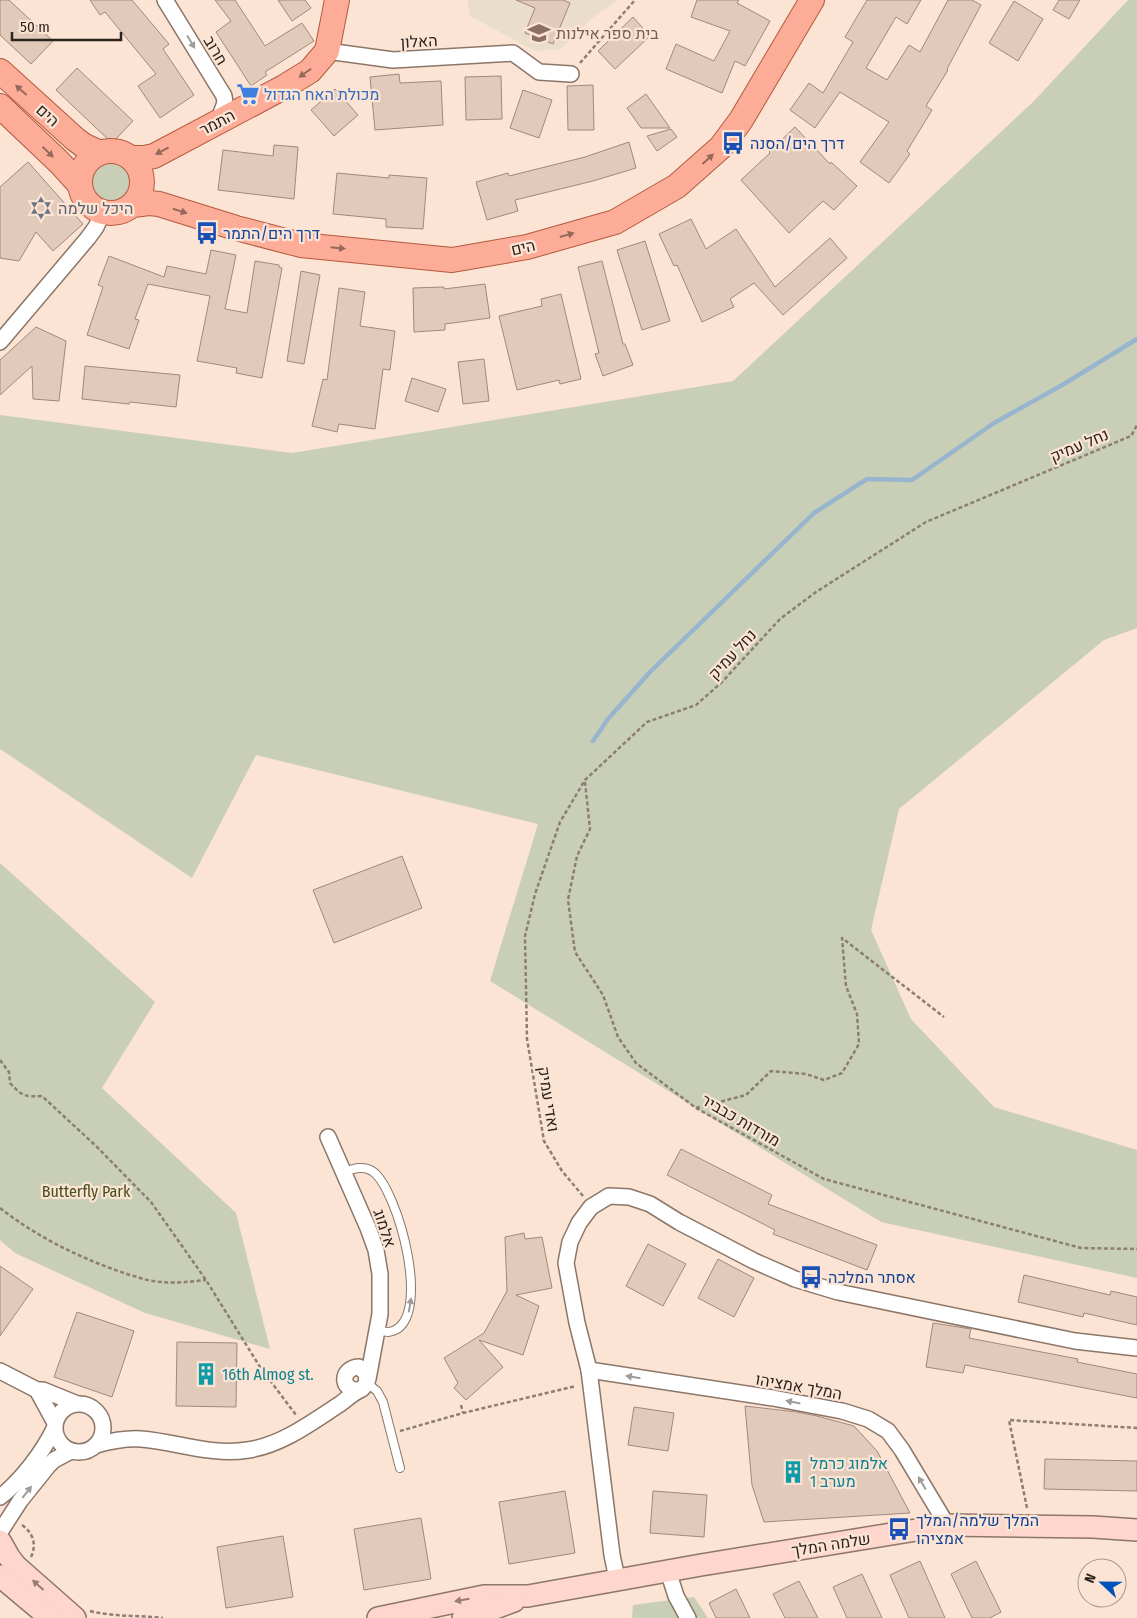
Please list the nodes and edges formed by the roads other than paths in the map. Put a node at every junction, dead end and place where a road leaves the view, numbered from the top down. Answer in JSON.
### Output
{"nodes":[{"id":1,"x":165,"y":0,"type":"edge"},
{"id":2,"x":337,"y":0,"type":"edge"},
{"id":3,"x":812,"y":0,"type":"edge"},
{"id":4,"x":327,"y":51,"type":"junction"},
{"id":5,"x":0,"y":71,"type":"edge"},
{"id":6,"x":571,"y":74,"type":"road end"},
{"id":7,"x":0,"y":106,"type":"edge"},
{"id":8,"x":218,"y":121,"type":"junction"},
{"id":9,"x":100,"y":152,"type":"junction"},
{"id":10,"x":132,"y":158,"type":"junction"},
{"id":11,"x":80,"y":185,"type":"junction"},
{"id":12,"x":133,"y":205,"type":"junction"},
{"id":13,"x":102,"y":212,"type":"junction"},
{"id":14,"x":0,"y":342,"type":"edge"},
{"id":15,"x":328,"y":1137,"type":"dead end"},
{"id":16,"x":343,"y":1172,"type":"junction"},
{"id":17,"x":376,"y":1333,"type":"junction"},
{"id":18,"x":1137,"y":1348,"type":"edge"},
{"id":19,"x":0,"y":1371,"type":"edge"},
{"id":20,"x":348,"y":1372,"type":"junction"},
{"id":21,"x":590,"y":1376,"type":"junction"},
{"id":22,"x":365,"y":1384,"type":"junction"},
{"id":23,"x":36,"y":1390,"type":"junction"},
{"id":24,"x":75,"y":1403,"type":"junction"},
{"id":25,"x":100,"y":1415,"type":"junction"},
{"id":26,"x":322,"y":1415,"type":"junction"},
{"id":27,"x":55,"y":1426,"type":"junction"},
{"id":28,"x":142,"y":1439,"type":"junction"},
{"id":29,"x":96,"y":1445,"type":"junction"},
{"id":30,"x":71,"y":1451,"type":"junction"},
{"id":31,"x":400,"y":1468,"type":"dead end"},
{"id":32,"x":0,"y":1497,"type":"edge"},
{"id":33,"x":947,"y":1525,"type":"junction"},
{"id":34,"x":1137,"y":1530,"type":"edge"},
{"id":35,"x":0,"y":1532,"type":"edge"},
{"id":36,"x":0,"y":1540,"type":"edge"},
{"id":37,"x":668,"y":1571,"type":"junction"},
{"id":38,"x":10,"y":1572,"type":"edge"},
{"id":39,"x":617,"y":1579,"type":"junction"},
{"id":40,"x":528,"y":1596,"type":"junction"},
{"id":41,"x":82,"y":1614,"type":"edge"},
{"id":42,"x":50,"y":1618,"type":"edge"},
{"id":43,"x":378,"y":1618,"type":"edge"},
{"id":44,"x":463,"y":1618,"type":"edge"},
{"id":45,"x":688,"y":1618,"type":"edge"}],
"edges":[{"from":1,"to":8,"type":"street","name":"חרוב","one_way":true},
{"from":2,"to":4,"type":"main road"},
{"from":12,"to":3,"type":"main road","name":"הים","one_way":true},
{"from":4,"to":6,"type":"street","name":"האלון"},
{"from":4,"to":8,"type":"main road","name":"התמר","one_way":true},
{"from":9,"to":5,"type":"main road","name":"הים","one_way":true},
{"from":7,"to":11,"type":"main road","name":"הים","one_way":true},
{"from":8,"to":10,"type":"main road","name":"התמר","one_way":true},
{"from":9,"to":10,"type":"main road"},
{"from":9,"to":11,"type":"main road"},
{"from":10,"to":12,"type":"main road"},
{"from":11,"to":13,"type":"main road"},
{"from":12,"to":13,"type":"main road"},
{"from":13,"to":14,"type":"street"},
{"from":15,"to":16,"type":"street","name":"אלמוג"},
{"from":16,"to":17,"type":"street","name":"אלמוג"},
{"from":17,"to":16,"type":"lane","one_way":true},
{"from":17,"to":20,"type":"street","name":"אלמוג"},
{"from":17,"to":22,"type":"street","name":"אלמוג"},
{"from":18,"to":21,"type":"street"},
{"from":19,"to":23,"type":"street"},
{"from":20,"to":22,"type":"street"},
{"from":20,"to":26,"type":"street","name":"אלמוג"},
{"from":33,"to":21,"type":"street","name":"המלך אמציהו","one_way":true},
{"from":21,"to":39,"type":"street"},
{"from":22,"to":26,"type":"street","name":"אלמוג"},
{"from":22,"to":31,"type":"lane"},
{"from":23,"to":24,"type":"street"},
{"from":23,"to":27,"type":"street"},
{"from":24,"to":25,"type":"street"},
{"from":24,"to":27,"type":"street"},
{"from":25,"to":28,"type":"street","name":"אלמוג"},
{"from":25,"to":29,"type":"street"},
{"from":26,"to":28,"type":"street","name":"אלמוג"},
{"from":27,"to":30,"type":"street"},
{"from":27,"to":32,"type":"street"},
{"from":28,"to":29,"type":"street","name":"אלמוג"},
{"from":29,"to":30,"type":"street"},
{"from":35,"to":30,"type":"street","one_way":true},
{"from":33,"to":34,"type":"street","name":"שלמה המלך"},
{"from":33,"to":37,"type":"street","name":"שלמה המלך"},
{"from":36,"to":38,"type":"street"},
{"from":37,"to":39,"type":"street","name":"שלמה המלך"},
{"from":37,"to":45,"type":"street"},
{"from":41,"to":38,"type":"street","one_way":true},
{"from":38,"to":42,"type":"street"},
{"from":39,"to":40,"type":"street","name":"שלמה המלך"},
{"from":40,"to":43,"type":"street","name":"שלמה המלך","one_way":true},
{"from":40,"to":44,"type":"street","name":"שלמה המלך"}]}
